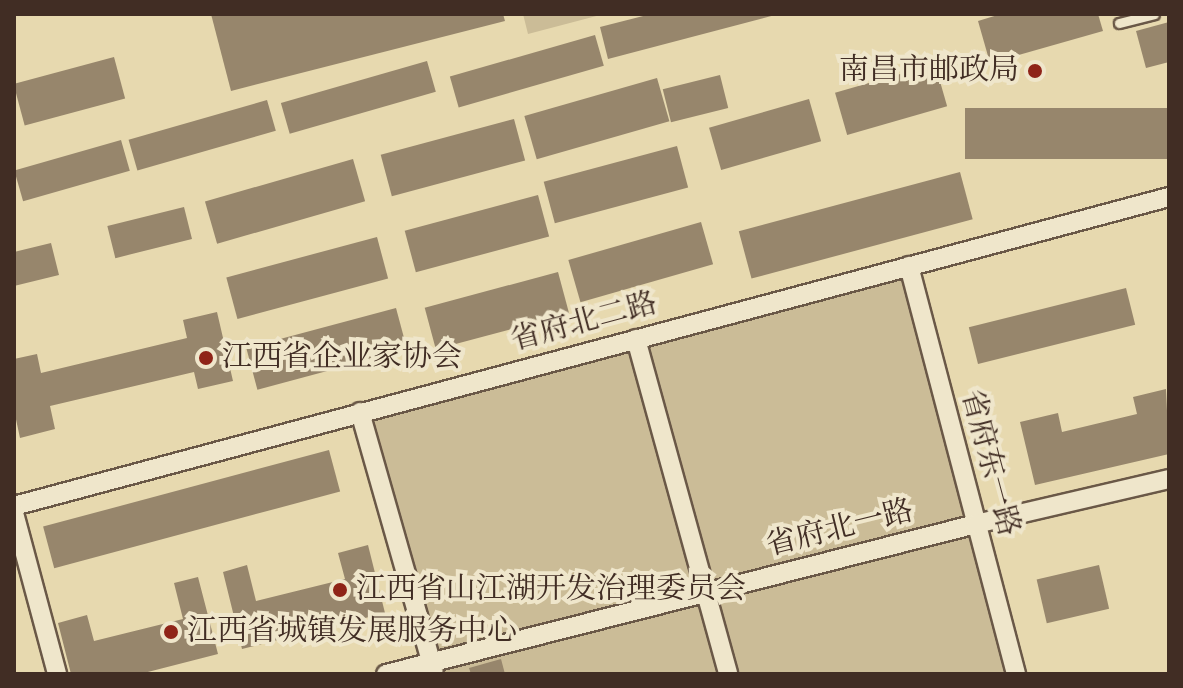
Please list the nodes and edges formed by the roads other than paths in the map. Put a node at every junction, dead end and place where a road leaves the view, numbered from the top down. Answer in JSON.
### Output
{"nodes":[{"id":1,"x":1154,"y":14,"type":"edge"},
{"id":2,"x":1119,"y":23,"type":"dead end"},
{"id":3,"x":1169,"y":197,"type":"edge"},
{"id":4,"x":909,"y":266,"type":"junction"},
{"id":5,"x":636,"y":339,"type":"junction"},
{"id":6,"x":360,"y":412,"type":"junction"},
{"id":7,"x":1169,"y":479,"type":"edge"},
{"id":8,"x":14,"y":506,"type":"edge"},
{"id":9,"x":14,"y":513,"type":"edge"},
{"id":10,"x":976,"y":524,"type":"junction"},
{"id":11,"x":704,"y":593,"type":"junction"},
{"id":12,"x":433,"y":668,"type":"edge"},
{"id":13,"x":57,"y":674,"type":"edge"},
{"id":14,"x":386,"y":674,"type":"edge"},
{"id":15,"x":728,"y":674,"type":"edge"},
{"id":16,"x":1016,"y":674,"type":"edge"}],
"edges":[{"from":1,"to":2,"type":"lane"},
{"from":3,"to":4,"type":"street","name":"省府北二路"},
{"from":4,"to":5,"type":"street","name":"省府北二路"},
{"from":4,"to":10,"type":"street","name":"省府东一路"},
{"from":5,"to":6,"type":"street","name":"省府北二路"},
{"from":5,"to":11,"type":"street"},
{"from":6,"to":8,"type":"street","name":"省府北二路"},
{"from":6,"to":12,"type":"street"},
{"from":7,"to":10,"type":"street","name":"省府北一路"},
{"from":9,"to":13,"type":"street"},
{"from":10,"to":11,"type":"street","name":"省府北一路"},
{"from":10,"to":16,"type":"street","name":"省府东一路"},
{"from":11,"to":12,"type":"street","name":"省府北一路"},
{"from":11,"to":15,"type":"street"},
{"from":12,"to":14,"type":"street","name":"省府北一路"}]}
